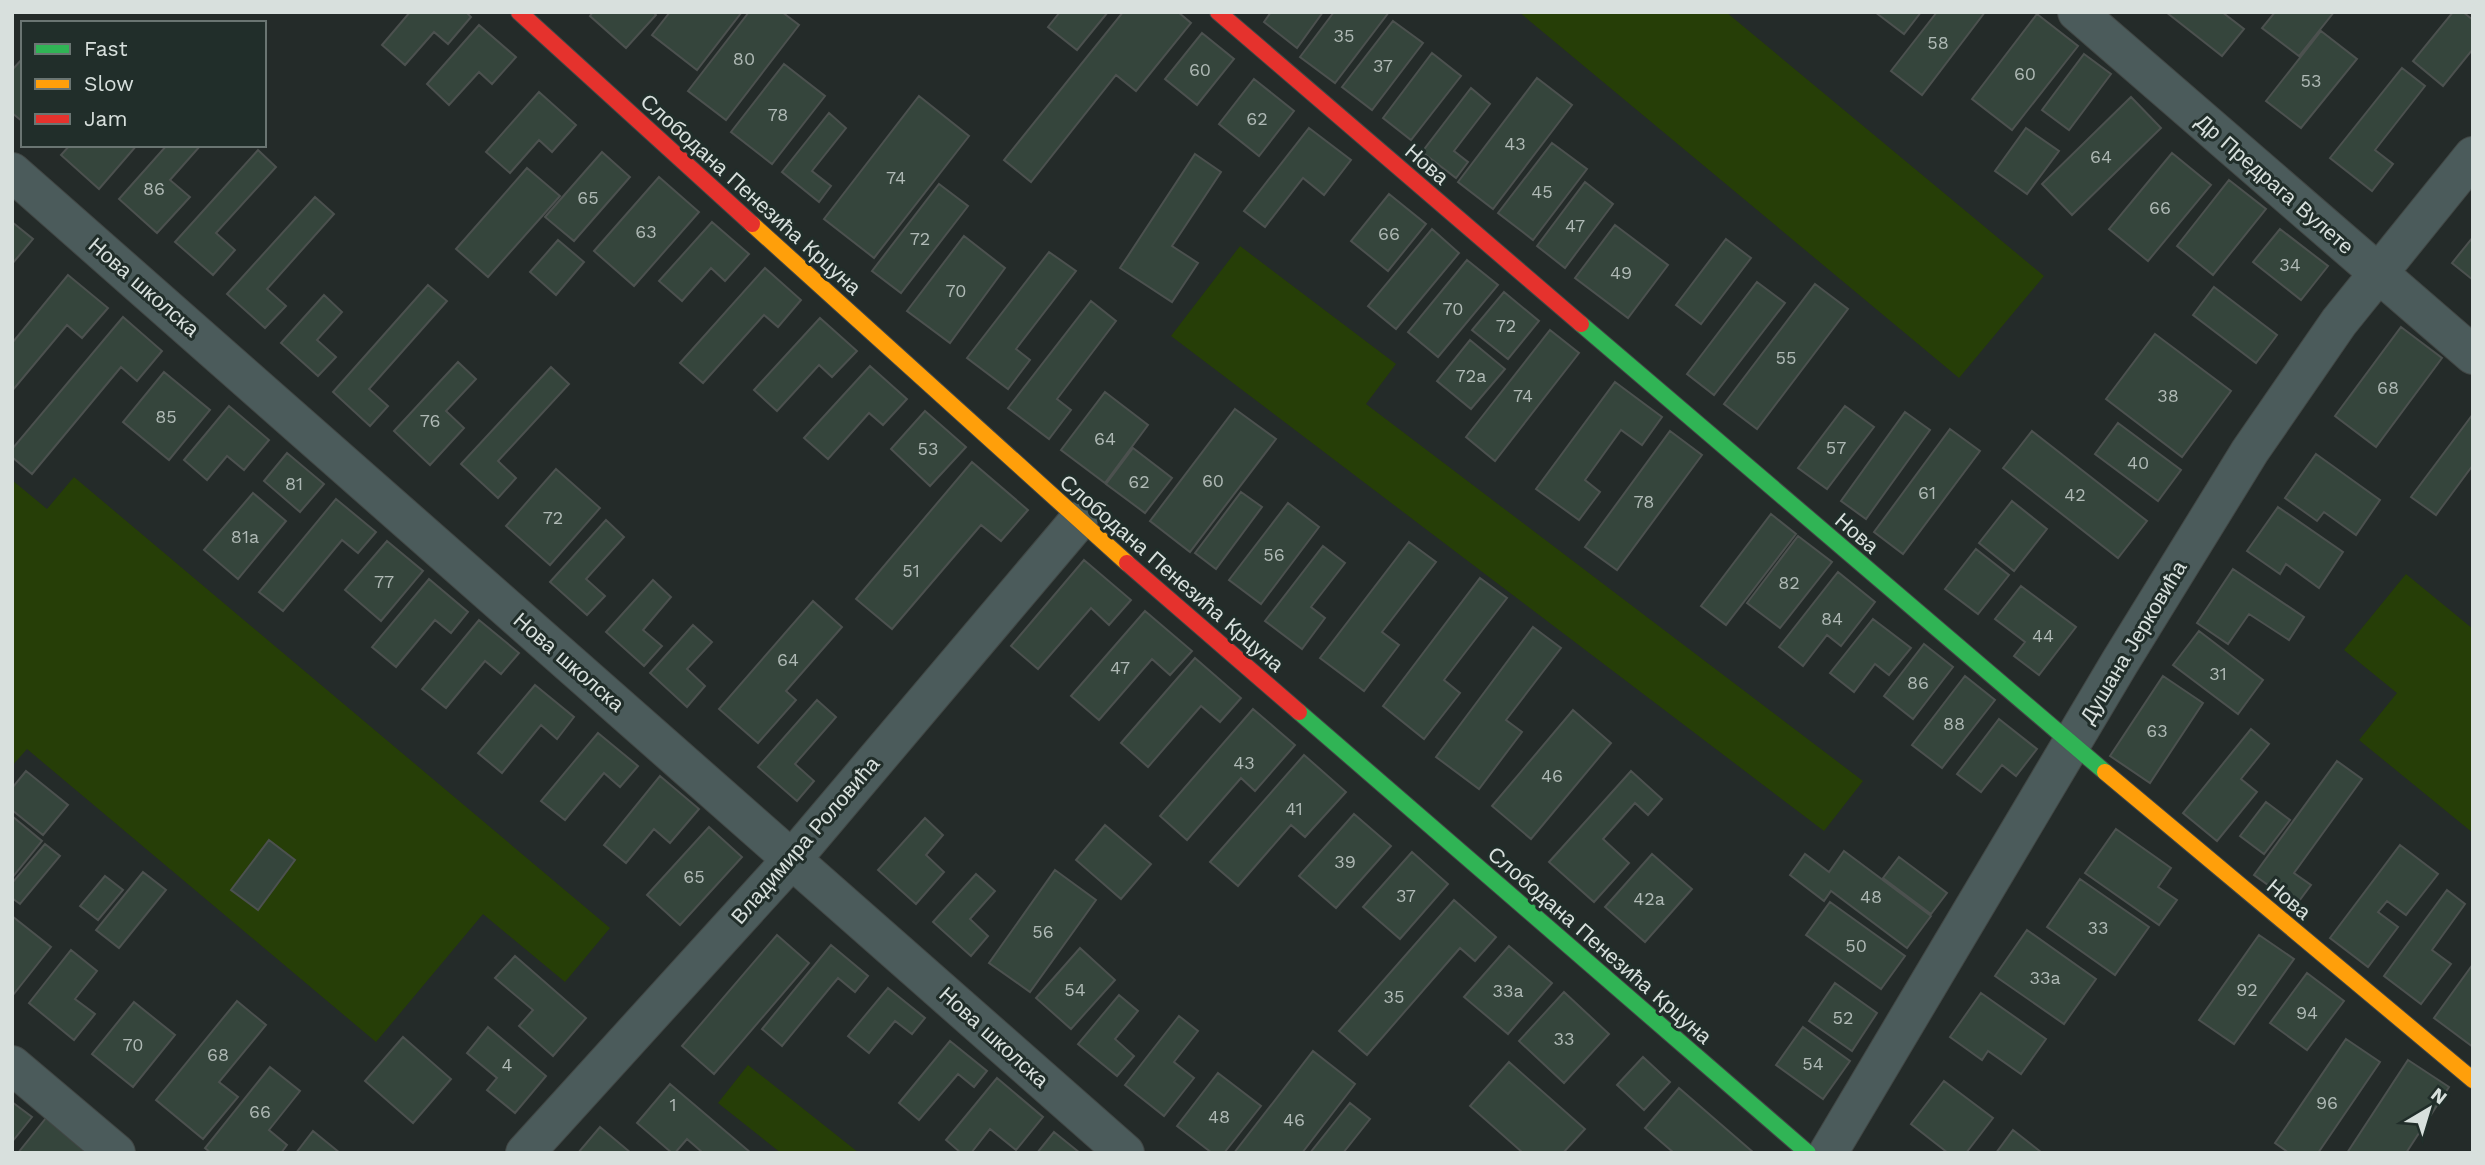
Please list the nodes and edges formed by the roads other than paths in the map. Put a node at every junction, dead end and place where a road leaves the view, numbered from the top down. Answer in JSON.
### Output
{"nodes":[{"id":1,"x":519,"y":12,"type":"edge"},
{"id":2,"x":1219,"y":12,"type":"edge"},
{"id":3,"x":2077,"y":12,"type":"edge"},
{"id":4,"x":2473,"y":156,"type":"edge"},
{"id":5,"x":12,"y":172,"type":"edge"},
{"id":6,"x":2377,"y":273,"type":"junction"},
{"id":7,"x":2473,"y":355,"type":"edge"},
{"id":8,"x":1078,"y":521,"type":"junction"},
{"id":9,"x":2071,"y":744,"type":"junction"},
{"id":10,"x":793,"y":858,"type":"junction"},
{"id":11,"x":12,"y":1065,"type":"edge"},
{"id":12,"x":2473,"y":1080,"type":"edge"},
{"id":13,"x":116,"y":1153,"type":"edge"},
{"id":14,"x":524,"y":1153,"type":"edge"},
{"id":15,"x":1125,"y":1153,"type":"edge"},
{"id":16,"x":1808,"y":1153,"type":"edge"},
{"id":17,"x":1828,"y":1153,"type":"edge"}],
"edges":[{"from":1,"to":8,"type":"street","name":"Слободана Пенезића Крцуна"},
{"from":2,"to":9,"type":"street","name":"Нова"},
{"from":3,"to":6,"type":"street","name":"Др Предрага Вулете"},
{"from":4,"to":6,"type":"street","name":"Душана Јерковића"},
{"from":5,"to":10,"type":"street","name":"Нова школска"},
{"from":6,"to":7,"type":"street","name":"Др Предрага Вулете"},
{"from":6,"to":9,"type":"street","name":"Душана Јерковића"},
{"from":8,"to":10,"type":"street","name":"Владимира Роловића"},
{"from":8,"to":16,"type":"street","name":"Слободана Пенезића Крцуна"},
{"from":9,"to":12,"type":"street","name":"Нова"},
{"from":9,"to":17,"type":"street","name":"Душана Јерковића"},
{"from":10,"to":14,"type":"street","name":"Владимира Роловића"},
{"from":10,"to":15,"type":"street","name":"Нова школска"},
{"from":11,"to":13,"type":"street"}]}
